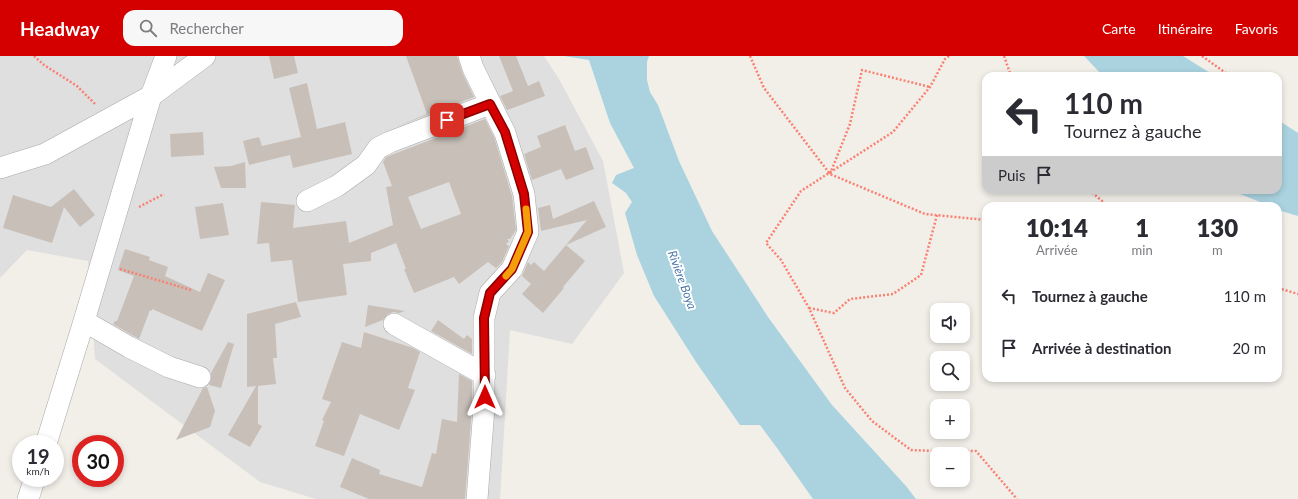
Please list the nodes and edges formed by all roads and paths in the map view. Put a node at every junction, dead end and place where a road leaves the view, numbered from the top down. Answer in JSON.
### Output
{"nodes":[{"id":1,"x":34,"y":56,"type":"edge"},
{"id":2,"x":166,"y":56,"type":"edge"},
{"id":3,"x":205,"y":56,"type":"edge"},
{"id":4,"x":469,"y":56,"type":"edge"},
{"id":5,"x":750,"y":56,"type":"edge"},
{"id":6,"x":949,"y":56,"type":"edge"},
{"id":7,"x":1004,"y":56,"type":"edge"},
{"id":8,"x":1202,"y":56,"type":"edge"},
{"id":9,"x":1010,"y":72,"type":"edge"},
{"id":10,"x":1224,"y":72,"type":"edge"},
{"id":11,"x":930,"y":87,"type":"junction"},
{"id":12,"x":151,"y":96,"type":"junction"},
{"id":13,"x":490,"y":104,"type":"junction"},
{"id":14,"x":108,"y":119,"type":"junction"},
{"id":15,"x":0,"y":168,"type":"edge"},
{"id":16,"x":830,"y":174,"type":"junction"},
{"id":17,"x":1094,"y":194,"type":"edge"},
{"id":18,"x":307,"y":201,"type":"dead end"},
{"id":19,"x":1103,"y":202,"type":"edge"},
{"id":20,"x":937,"y":215,"type":"junction"},
{"id":21,"x":982,"y":220,"type":"edge"},
{"id":22,"x":115,"y":267,"type":"dead end"},
{"id":23,"x":1282,"y":289,"type":"edge"},
{"id":24,"x":191,"y":290,"type":"dead end"},
{"id":25,"x":1298,"y":294,"type":"edge"},
{"id":26,"x":809,"y":308,"type":"junction"},
{"id":27,"x":84,"y":321,"type":"junction"},
{"id":28,"x":394,"y":324,"type":"dead end"},
{"id":29,"x":485,"y":375,"type":"junction"},
{"id":30,"x":200,"y":377,"type":"dead end"},
{"id":31,"x":49,"y":435,"type":"edge"},
{"id":32,"x":32,"y":487,"type":"edge"},
{"id":33,"x":28,"y":499,"type":"edge"},
{"id":34,"x":477,"y":499,"type":"edge"},
{"id":35,"x":1017,"y":499,"type":"edge"}],
"edges":[{"from":1,"to":14,"type":"path"},
{"from":2,"to":12,"type":"street"},
{"from":3,"to":12,"type":"street"},
{"from":4,"to":13,"type":"street"},
{"from":5,"to":16,"type":"path"},
{"from":6,"to":11,"type":"path"},
{"from":7,"to":9,"type":"path"},
{"from":8,"to":10,"type":"path"},
{"from":11,"to":16,"type":"path"},
{"from":11,"to":16,"type":"path"},
{"from":12,"to":14,"type":"street"},
{"from":12,"to":27,"type":"street"},
{"from":13,"to":18,"type":"street"},
{"from":13,"to":29,"type":"street"},
{"from":14,"to":15,"type":"street"},
{"from":16,"to":20,"type":"path"},
{"from":16,"to":26,"type":"path"},
{"from":17,"to":19,"type":"path"},
{"from":20,"to":21,"type":"path"},
{"from":20,"to":26,"type":"path"},
{"from":22,"to":24,"type":"path"},
{"from":23,"to":25,"type":"path"},
{"from":26,"to":35,"type":"path"},
{"from":27,"to":30,"type":"street"},
{"from":27,"to":31,"type":"street"},
{"from":28,"to":29,"type":"street"},
{"from":29,"to":34,"type":"street"},
{"from":32,"to":33,"type":"street"}]}
